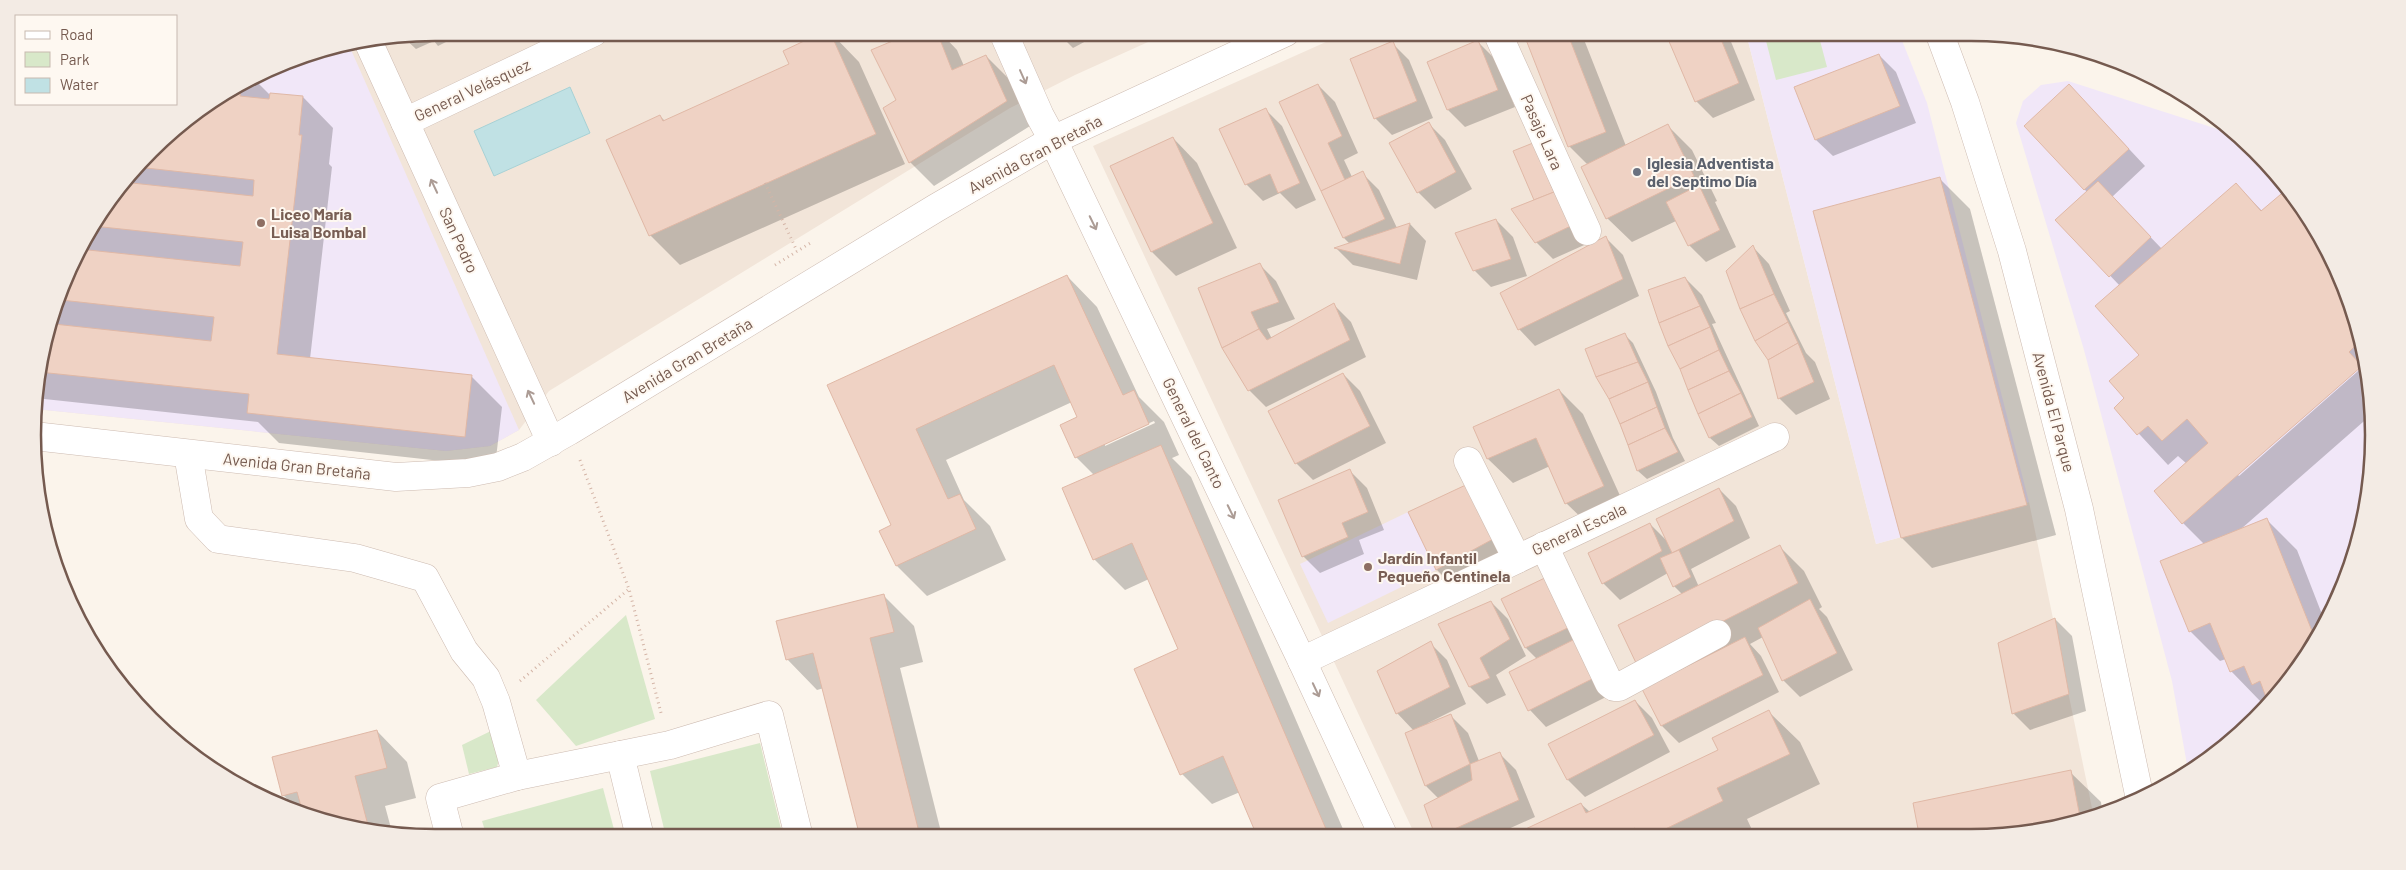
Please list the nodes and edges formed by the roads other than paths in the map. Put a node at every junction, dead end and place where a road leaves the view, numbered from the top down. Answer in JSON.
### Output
{"nodes":[{"id":1,"x":575,"y":41,"type":"edge"},
{"id":2,"x":1007,"y":41,"type":"edge"},
{"id":3,"x":1267,"y":41,"type":"edge"},
{"id":4,"x":1501,"y":41,"type":"edge"},
{"id":5,"x":1941,"y":41,"type":"edge"},
{"id":6,"x":371,"y":47,"type":"edge"},
{"id":7,"x":405,"y":122,"type":"junction"},
{"id":8,"x":1053,"y":140,"type":"junction"},
{"id":9,"x":1587,"y":232,"type":"dead end"},
{"id":10,"x":41,"y":437,"type":"edge"},
{"id":11,"x":560,"y":437,"type":"junction"},
{"id":12,"x":1775,"y":437,"type":"dead end"},
{"id":13,"x":188,"y":454,"type":"junction"},
{"id":14,"x":1468,"y":461,"type":"dead end"},
{"id":15,"x":1544,"y":546,"type":"junction"},
{"id":16,"x":1517,"y":559,"type":"junction"},
{"id":17,"x":1717,"y":634,"type":"dead end"},
{"id":18,"x":1302,"y":660,"type":"junction"},
{"id":19,"x":620,"y":756,"type":"junction"},
{"id":20,"x":517,"y":776,"type":"junction"},
{"id":21,"x":2138,"y":791,"type":"edge"},
{"id":22,"x":448,"y":829,"type":"edge"},
{"id":23,"x":638,"y":829,"type":"edge"},
{"id":24,"x":796,"y":829,"type":"edge"},
{"id":25,"x":1379,"y":829,"type":"edge"}],
"edges":[{"from":1,"to":7,"type":"street","name":"General Velásquez"},
{"from":2,"to":8,"type":"street","name":"General del Canto","one_way":true},
{"from":3,"to":8,"type":"street","name":"Avenida Gran Bretaña"},
{"from":4,"to":9,"type":"street","name":"Pasaje Lara"},
{"from":5,"to":21,"type":"street","name":"Avenida El Parque"},
{"from":6,"to":7,"type":"street","name":"San Pedro"},
{"from":11,"to":7,"type":"street","name":"San Pedro","one_way":true},
{"from":8,"to":11,"type":"street","name":"Avenida Gran Bretaña"},
{"from":8,"to":18,"type":"street","name":"General del Canto","one_way":true},
{"from":10,"to":13,"type":"street","name":"Avenida Gran Bretaña"},
{"from":11,"to":13,"type":"street","name":"Avenida Gran Bretaña"},
{"from":12,"to":15,"type":"street","name":"General Escala"},
{"from":13,"to":20,"type":"street"},
{"from":14,"to":16,"type":"street"},
{"from":15,"to":16,"type":"street","name":"General Escala"},
{"from":15,"to":17,"type":"street"},
{"from":16,"to":18,"type":"street","name":"General Escala"},
{"from":18,"to":25,"type":"street","name":"General del Canto","one_way":true},
{"from":19,"to":20,"type":"street"},
{"from":19,"to":23,"type":"street"},
{"from":19,"to":24,"type":"street"},
{"from":20,"to":22,"type":"street"}]}
